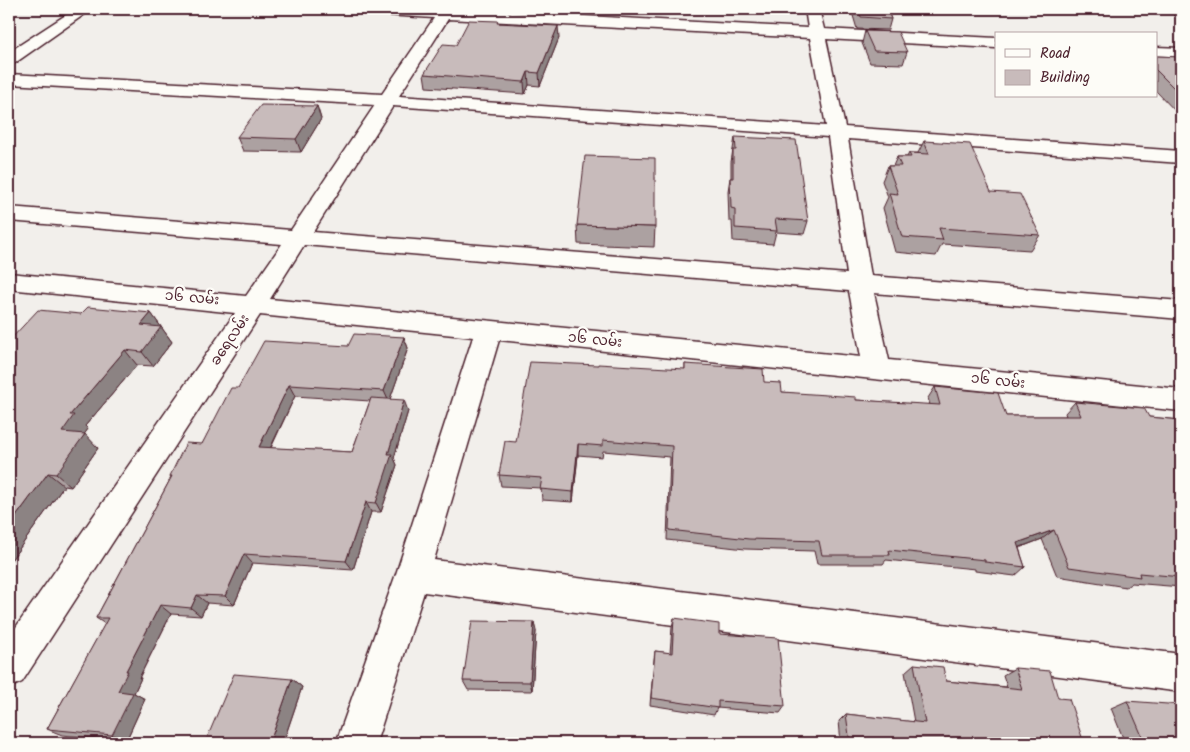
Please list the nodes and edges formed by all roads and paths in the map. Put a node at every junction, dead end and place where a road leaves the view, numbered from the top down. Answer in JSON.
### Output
{"nodes":[{"id":1,"x":85,"y":9,"type":"edge"},
{"id":2,"x":353,"y":9,"type":"edge"},
{"id":3,"x":812,"y":9,"type":"edge"},
{"id":4,"x":1177,"y":9,"type":"edge"},
{"id":5,"x":446,"y":11,"type":"edge"},
{"id":6,"x":1181,"y":13,"type":"edge"},
{"id":7,"x":818,"y":34,"type":"junction"},
{"id":8,"x":995,"y":43,"type":"edge"},
{"id":9,"x":1158,"y":52,"type":"edge"},
{"id":10,"x":1181,"y":53,"type":"edge"},
{"id":11,"x":9,"y":59,"type":"edge"},
{"id":12,"x":9,"y":79,"type":"edge"},
{"id":13,"x":386,"y":100,"type":"junction"},
{"id":14,"x":837,"y":132,"type":"junction"},
{"id":15,"x":1181,"y":157,"type":"edge"},
{"id":16,"x":9,"y":214,"type":"edge"},
{"id":17,"x":297,"y":238,"type":"junction"},
{"id":18,"x":860,"y":284,"type":"junction"},
{"id":19,"x":13,"y":286,"type":"edge"},
{"id":20,"x":254,"y":304,"type":"junction"},
{"id":21,"x":1181,"y":310,"type":"edge"},
{"id":22,"x":490,"y":329,"type":"junction"},
{"id":23,"x":877,"y":369,"type":"junction"},
{"id":24,"x":1181,"y":400,"type":"edge"},
{"id":25,"x":414,"y":574,"type":"junction"},
{"id":26,"x":9,"y":669,"type":"edge"},
{"id":27,"x":1181,"y":674,"type":"edge"},
{"id":28,"x":356,"y":743,"type":"edge"}],
"edges":[{"from":1,"to":11,"type":"street"},
{"from":2,"to":5,"type":"street"},
{"from":3,"to":7,"type":"street"},
{"from":4,"to":6,"type":"street"},
{"from":5,"to":7,"type":"street"},
{"from":5,"to":13,"type":"street","name":"ခရေလမ်း"},
{"from":7,"to":8,"type":"street"},
{"from":7,"to":14,"type":"street"},
{"from":9,"to":10,"type":"street"},
{"from":12,"to":13,"type":"street"},
{"from":13,"to":14,"type":"street"},
{"from":13,"to":17,"type":"street","name":"ခရေလမ်း"},
{"from":14,"to":15,"type":"street"},
{"from":14,"to":18,"type":"street"},
{"from":16,"to":17,"type":"street"},
{"from":17,"to":18,"type":"street"},
{"from":17,"to":20,"type":"street","name":"ခရေလမ်း"},
{"from":18,"to":21,"type":"street"},
{"from":18,"to":23,"type":"street"},
{"from":19,"to":20,"type":"street","name":"၁၆ လမ်း"},
{"from":20,"to":22,"type":"street","name":"၁၆ လမ်း"},
{"from":20,"to":26,"type":"street","name":"ခရေလမ်း"},
{"from":22,"to":23,"type":"street","name":"၁၆ လမ်း"},
{"from":22,"to":25,"type":"street"},
{"from":23,"to":24,"type":"street","name":"၁၆ လမ်း"},
{"from":25,"to":27,"type":"street"},
{"from":25,"to":28,"type":"street"}]}
